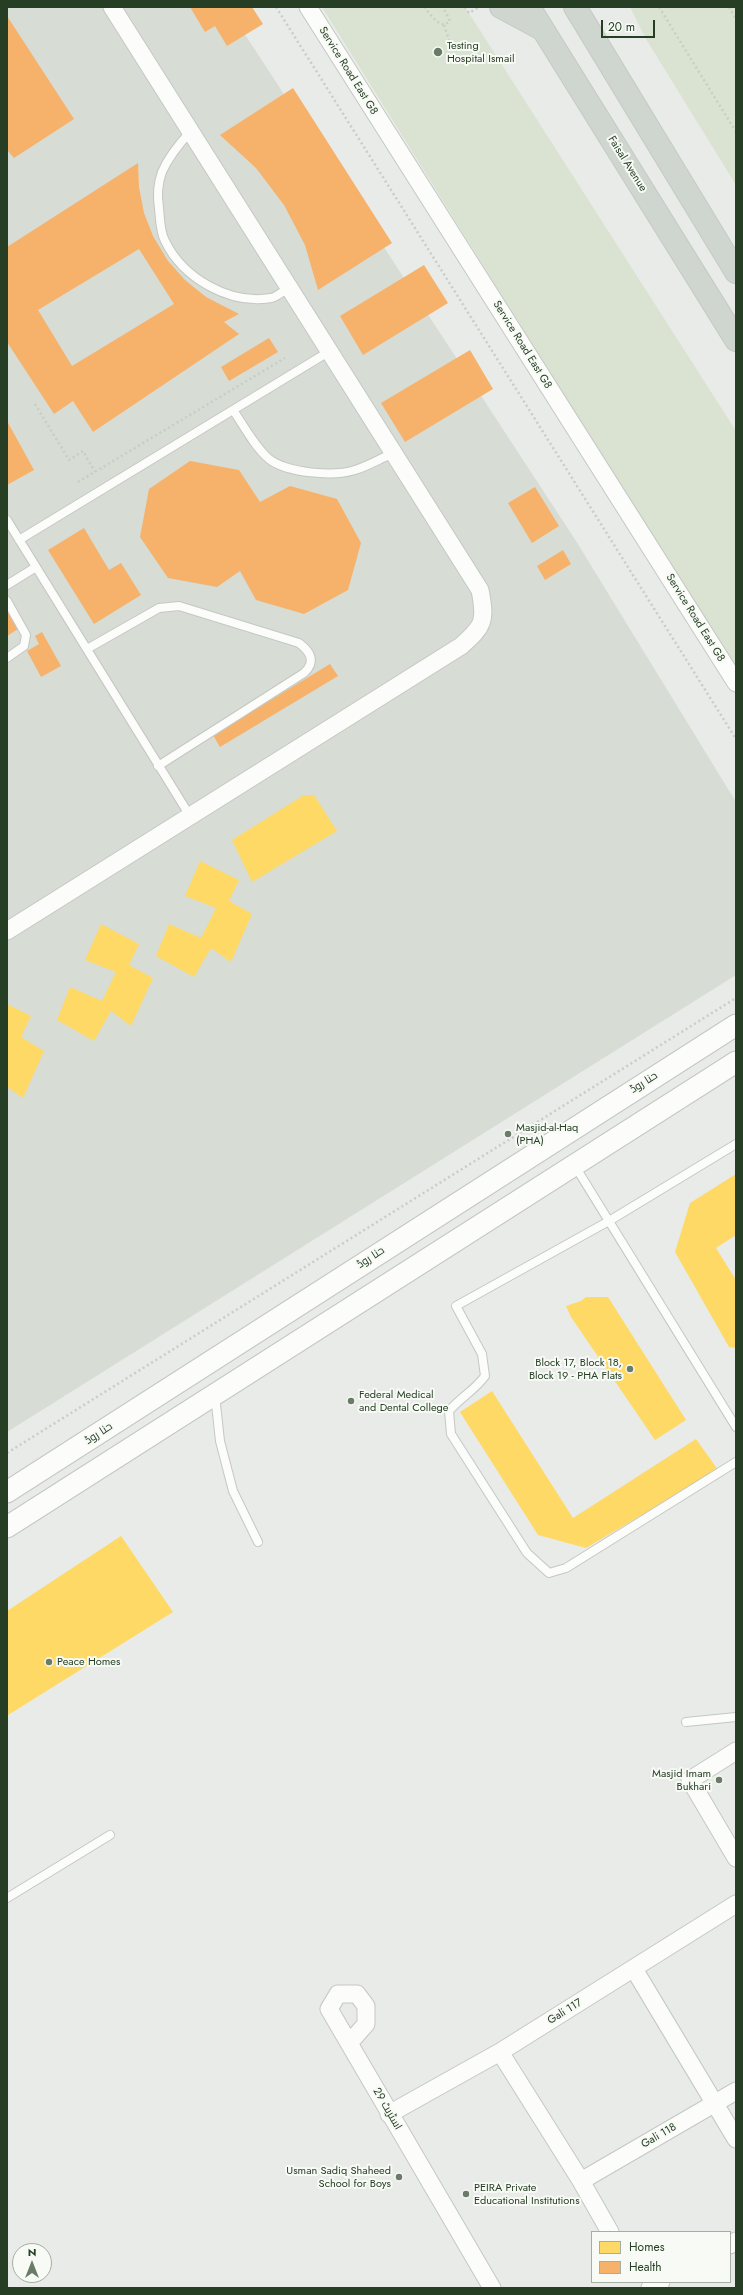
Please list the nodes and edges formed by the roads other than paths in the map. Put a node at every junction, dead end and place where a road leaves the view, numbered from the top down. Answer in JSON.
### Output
{"nodes":[{"id":1,"x":112,"y":7,"type":"edge"},
{"id":2,"x":308,"y":7,"type":"edge"},
{"id":3,"x":501,"y":7,"type":"edge"},
{"id":4,"x":529,"y":7,"type":"edge"},
{"id":5,"x":578,"y":9,"type":"edge"},
{"id":6,"x":542,"y":29,"type":"junction"},
{"id":7,"x":190,"y":132,"type":"junction"},
{"id":8,"x":736,"y":272,"type":"edge"},
{"id":9,"x":290,"y":287,"type":"junction"},
{"id":10,"x":736,"y":340,"type":"edge"},
{"id":11,"x":330,"y":351,"type":"junction"},
{"id":12,"x":233,"y":410,"type":"junction"},
{"id":13,"x":394,"y":453,"type":"junction"},
{"id":14,"x":7,"y":520,"type":"edge"},
{"id":15,"x":19,"y":540,"type":"junction"},
{"id":16,"x":36,"y":567,"type":"junction"},
{"id":17,"x":7,"y":585,"type":"edge"},
{"id":18,"x":7,"y":601,"type":"edge"},
{"id":19,"x":87,"y":649,"type":"junction"},
{"id":20,"x":7,"y":658,"type":"edge"},
{"id":21,"x":736,"y":682,"type":"edge"},
{"id":22,"x":158,"y":766,"type":"junction"},
{"id":23,"x":190,"y":816,"type":"junction"},
{"id":24,"x":7,"y":931,"type":"edge"},
{"id":25,"x":736,"y":1025,"type":"edge"},
{"id":26,"x":736,"y":1062,"type":"edge"},
{"id":27,"x":736,"y":1144,"type":"edge"},
{"id":28,"x":574,"y":1165,"type":"junction"},
{"id":29,"x":609,"y":1221,"type":"junction"},
{"id":30,"x":244,"y":1341,"type":"junction"},
{"id":31,"x":259,"y":1367,"type":"junction"},
{"id":32,"x":215,"y":1395,"type":"junction"},
{"id":33,"x":736,"y":1427,"type":"edge"},
{"id":34,"x":736,"y":1462,"type":"edge"},
{"id":35,"x":7,"y":1492,"type":"edge"},
{"id":36,"x":7,"y":1527,"type":"edge"},
{"id":37,"x":258,"y":1542,"type":"dead end"},
{"id":38,"x":736,"y":1717,"type":"edge"},
{"id":39,"x":686,"y":1722,"type":"dead end"},
{"id":40,"x":736,"y":1751,"type":"edge"},
{"id":41,"x":110,"y":1835,"type":"dead end"},
{"id":42,"x":736,"y":1858,"type":"edge"},
{"id":43,"x":7,"y":1898,"type":"edge"},
{"id":44,"x":736,"y":1904,"type":"edge"},
{"id":45,"x":634,"y":1969,"type":"junction"},
{"id":46,"x":351,"y":2041,"type":"dead end"},
{"id":47,"x":500,"y":2052,"type":"junction"},
{"id":48,"x":736,"y":2091,"type":"edge"},
{"id":49,"x":716,"y":2103,"type":"junction"},
{"id":50,"x":389,"y":2114,"type":"junction"},
{"id":51,"x":736,"y":2139,"type":"edge"},
{"id":52,"x":581,"y":2181,"type":"junction"},
{"id":53,"x":609,"y":2231,"type":"edge"},
{"id":54,"x":659,"y":2283,"type":"edge"},
{"id":55,"x":492,"y":2288,"type":"edge"},
{"id":56,"x":650,"y":2288,"type":"edge"}],
"edges":[{"from":1,"to":7,"type":"street"},
{"from":2,"to":21,"type":"street","name":"Service Road East G8"},
{"from":3,"to":6,"type":"main road","name":"Faisal Avenue"},
{"from":4,"to":6,"type":"main road"},
{"from":5,"to":8,"type":"main road"},
{"from":6,"to":10,"type":"main road","name":"Faisal Avenue"},
{"from":7,"to":9,"type":"street"},
{"from":7,"to":9,"type":"lane"},
{"from":9,"to":11,"type":"street"},
{"from":11,"to":12,"type":"lane"},
{"from":11,"to":13,"type":"street"},
{"from":12,"to":13,"type":"lane"},
{"from":12,"to":15,"type":"lane"},
{"from":13,"to":23,"type":"street"},
{"from":14,"to":15,"type":"lane"},
{"from":15,"to":16,"type":"lane"},
{"from":16,"to":17,"type":"lane"},
{"from":16,"to":19,"type":"lane"},
{"from":18,"to":20,"type":"lane"},
{"from":19,"to":22,"type":"lane"},
{"from":19,"to":22,"type":"lane"},
{"from":22,"to":23,"type":"lane"},
{"from":23,"to":24,"type":"street"},
{"from":25,"to":30,"type":"street","name":"حنا روڈ"},
{"from":26,"to":28,"type":"street"},
{"from":27,"to":29,"type":"lane"},
{"from":28,"to":29,"type":"lane"},
{"from":28,"to":31,"type":"street"},
{"from":29,"to":33,"type":"lane"},
{"from":29,"to":34,"type":"lane"},
{"from":30,"to":31,"type":"street"},
{"from":30,"to":35,"type":"street","name":"حنا روڈ"},
{"from":31,"to":32,"type":"street"},
{"from":32,"to":36,"type":"street"},
{"from":32,"to":37,"type":"lane"},
{"from":38,"to":39,"type":"lane"},
{"from":40,"to":42,"type":"street"},
{"from":41,"to":43,"type":"lane"},
{"from":44,"to":45,"type":"street","name":"Gali 117"},
{"from":45,"to":47,"type":"street","name":"Gali 117"},
{"from":45,"to":49,"type":"street"},
{"from":46,"to":50,"type":"street","name":"اسٹریٹ 29"},
{"from":47,"to":50,"type":"street","name":"Gali 117"},
{"from":47,"to":52,"type":"street"},
{"from":48,"to":49,"type":"street","name":"Gali 118"},
{"from":49,"to":51,"type":"street"},
{"from":49,"to":52,"type":"street","name":"Gali 118"},
{"from":50,"to":55,"type":"street","name":"اسٹریٹ 29"},
{"from":52,"to":53,"type":"street"},
{"from":54,"to":56,"type":"street"}]}
